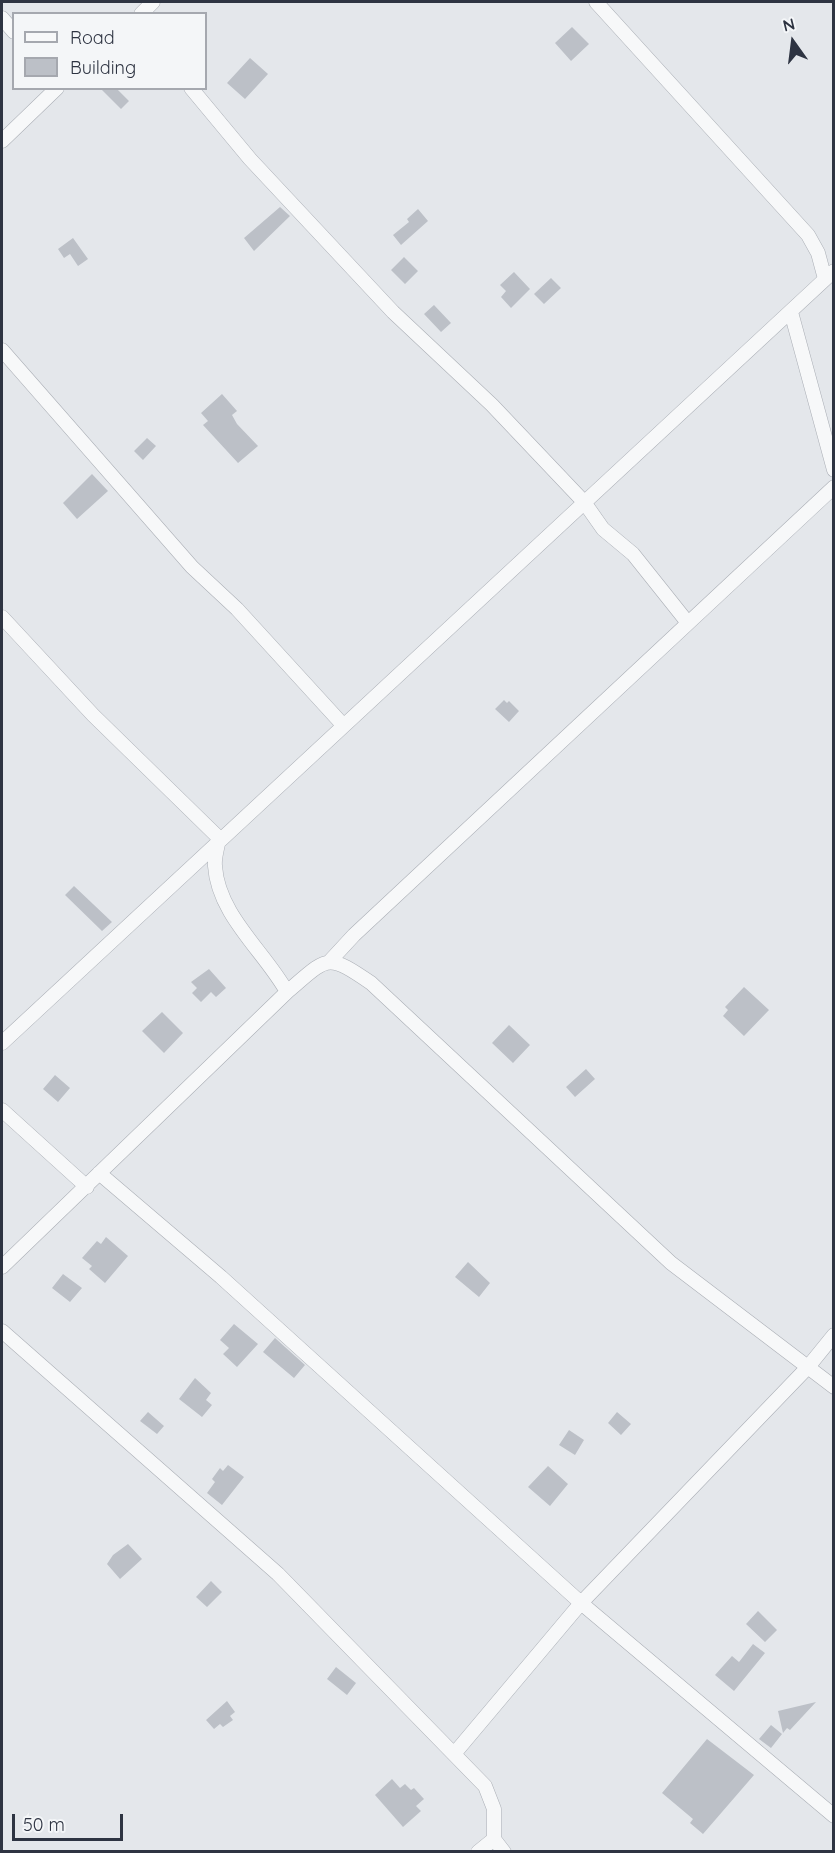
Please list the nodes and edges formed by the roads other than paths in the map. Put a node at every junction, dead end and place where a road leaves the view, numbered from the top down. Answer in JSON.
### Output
{"nodes":[{"id":1,"x":596,"y":2,"type":"edge"},
{"id":2,"x":2,"y":18,"type":"edge"},
{"id":3,"x":12,"y":30,"type":"edge"},
{"id":4,"x":55,"y":90,"type":"edge"},
{"id":5,"x":194,"y":90,"type":"edge"},
{"id":6,"x":2,"y":141,"type":"edge"},
{"id":7,"x":829,"y":275,"type":"edge"},
{"id":8,"x":791,"y":312,"type":"junction"},
{"id":9,"x":2,"y":351,"type":"edge"},
{"id":10,"x":834,"y":470,"type":"edge"},
{"id":11,"x":834,"y":487,"type":"edge"},
{"id":12,"x":584,"y":502,"type":"junction"},
{"id":13,"x":2,"y":617,"type":"edge"},
{"id":14,"x":688,"y":622,"type":"junction"},
{"id":15,"x":343,"y":725,"type":"junction"},
{"id":16,"x":219,"y":838,"type":"junction"},
{"id":17,"x":330,"y":961,"type":"junction"},
{"id":18,"x":287,"y":992,"type":"junction"},
{"id":19,"x":2,"y":1043,"type":"edge"},
{"id":20,"x":2,"y":1110,"type":"edge"},
{"id":21,"x":99,"y":1173,"type":"junction"},
{"id":22,"x":87,"y":1187,"type":"junction"},
{"id":23,"x":2,"y":1268,"type":"edge"},
{"id":24,"x":2,"y":1331,"type":"edge"},
{"id":25,"x":834,"y":1335,"type":"edge"},
{"id":26,"x":808,"y":1367,"type":"junction"},
{"id":27,"x":834,"y":1387,"type":"edge"},
{"id":28,"x":581,"y":1603,"type":"junction"},
{"id":29,"x":454,"y":1755,"type":"junction"},
{"id":30,"x":834,"y":1816,"type":"edge"},
{"id":31,"x":494,"y":1839,"type":"junction"},
{"id":32,"x":478,"y":1851,"type":"edge"},
{"id":33,"x":504,"y":1851,"type":"edge"}],
"edges":[{"from":1,"to":7,"type":"street"},
{"from":2,"to":3,"type":"street"},
{"from":4,"to":6,"type":"street"},
{"from":5,"to":12,"type":"street"},
{"from":7,"to":8,"type":"street"},
{"from":8,"to":10,"type":"street"},
{"from":8,"to":12,"type":"street"},
{"from":9,"to":15,"type":"street"},
{"from":11,"to":14,"type":"street"},
{"from":12,"to":14,"type":"street"},
{"from":12,"to":15,"type":"street"},
{"from":13,"to":16,"type":"street"},
{"from":14,"to":17,"type":"street"},
{"from":15,"to":16,"type":"street"},
{"from":16,"to":18,"type":"street"},
{"from":16,"to":19,"type":"street"},
{"from":17,"to":18,"type":"street"},
{"from":17,"to":26,"type":"street"},
{"from":18,"to":21,"type":"street"},
{"from":20,"to":22,"type":"street"},
{"from":21,"to":22,"type":"street"},
{"from":21,"to":28,"type":"street"},
{"from":22,"to":23,"type":"street"},
{"from":24,"to":29,"type":"street"},
{"from":25,"to":26,"type":"street"},
{"from":26,"to":27,"type":"street"},
{"from":26,"to":28,"type":"street"},
{"from":28,"to":29,"type":"street"},
{"from":28,"to":30,"type":"street"},
{"from":29,"to":31,"type":"street"},
{"from":31,"to":32,"type":"street"},
{"from":31,"to":33,"type":"street"}]}
